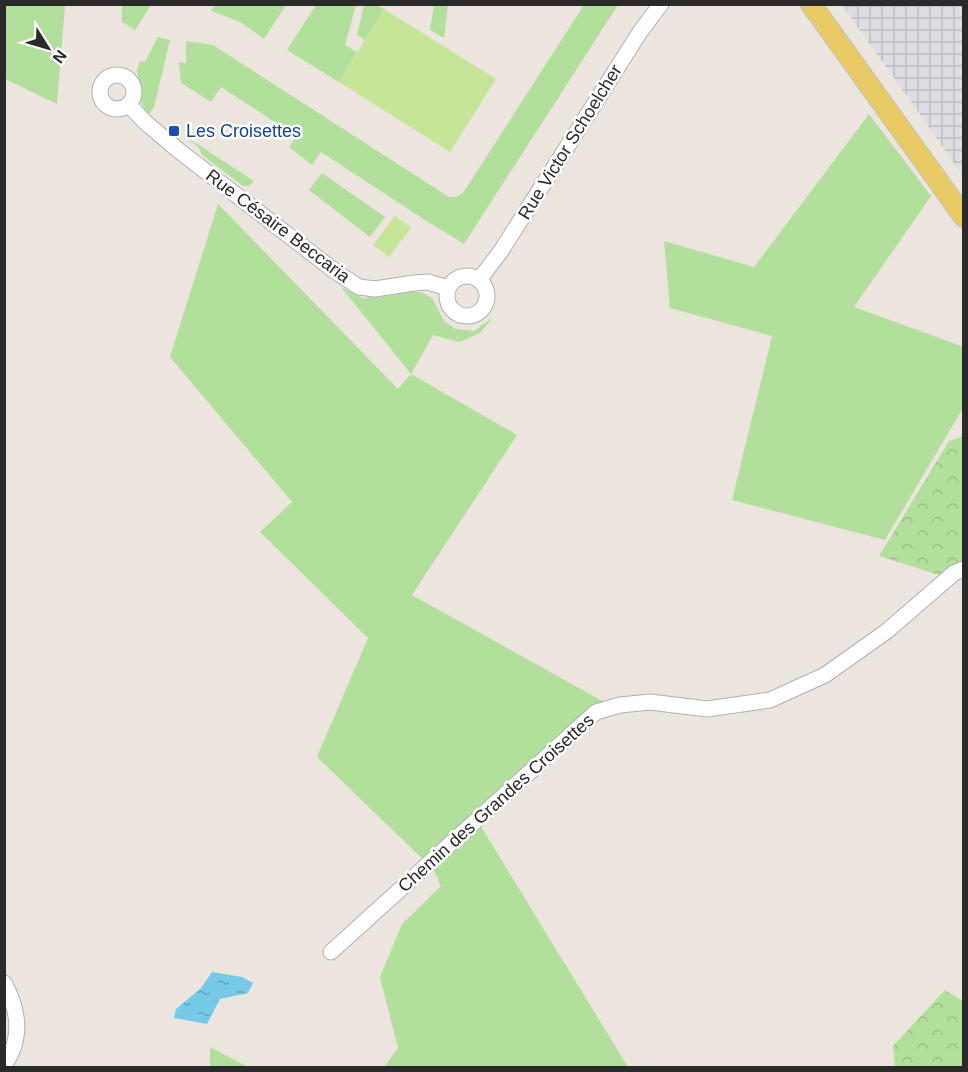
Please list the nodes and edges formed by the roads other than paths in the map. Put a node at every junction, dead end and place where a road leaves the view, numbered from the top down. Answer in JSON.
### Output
{"nodes":[{"id":1,"x":661,"y":4,"type":"edge"},
{"id":2,"x":812,"y":4,"type":"edge"},
{"id":3,"x":129,"y":105,"type":"dead end"},
{"id":4,"x":963,"y":217,"type":"edge"},
{"id":5,"x":479,"y":280,"type":"junction"},
{"id":6,"x":448,"y":288,"type":"junction"},
{"id":7,"x":963,"y":569,"type":"edge"},
{"id":8,"x":331,"y":952,"type":"dead end"},
{"id":9,"x":4,"y":983,"type":"edge"},
{"id":10,"x":4,"y":1065,"type":"edge"}],
"edges":[{"from":1,"to":5,"type":"street","name":"Rue Victor Schoelcher"},
{"from":2,"to":4,"type":"main road"},
{"from":3,"to":6,"type":"street","name":"Rue Césaire Beccaria"},
{"from":5,"to":6,"type":"street"},
{"from":5,"to":6,"type":"street"},
{"from":7,"to":8,"type":"street","name":"Chemin des Grandes Croisettes"},
{"from":9,"to":10,"type":"street"}]}
